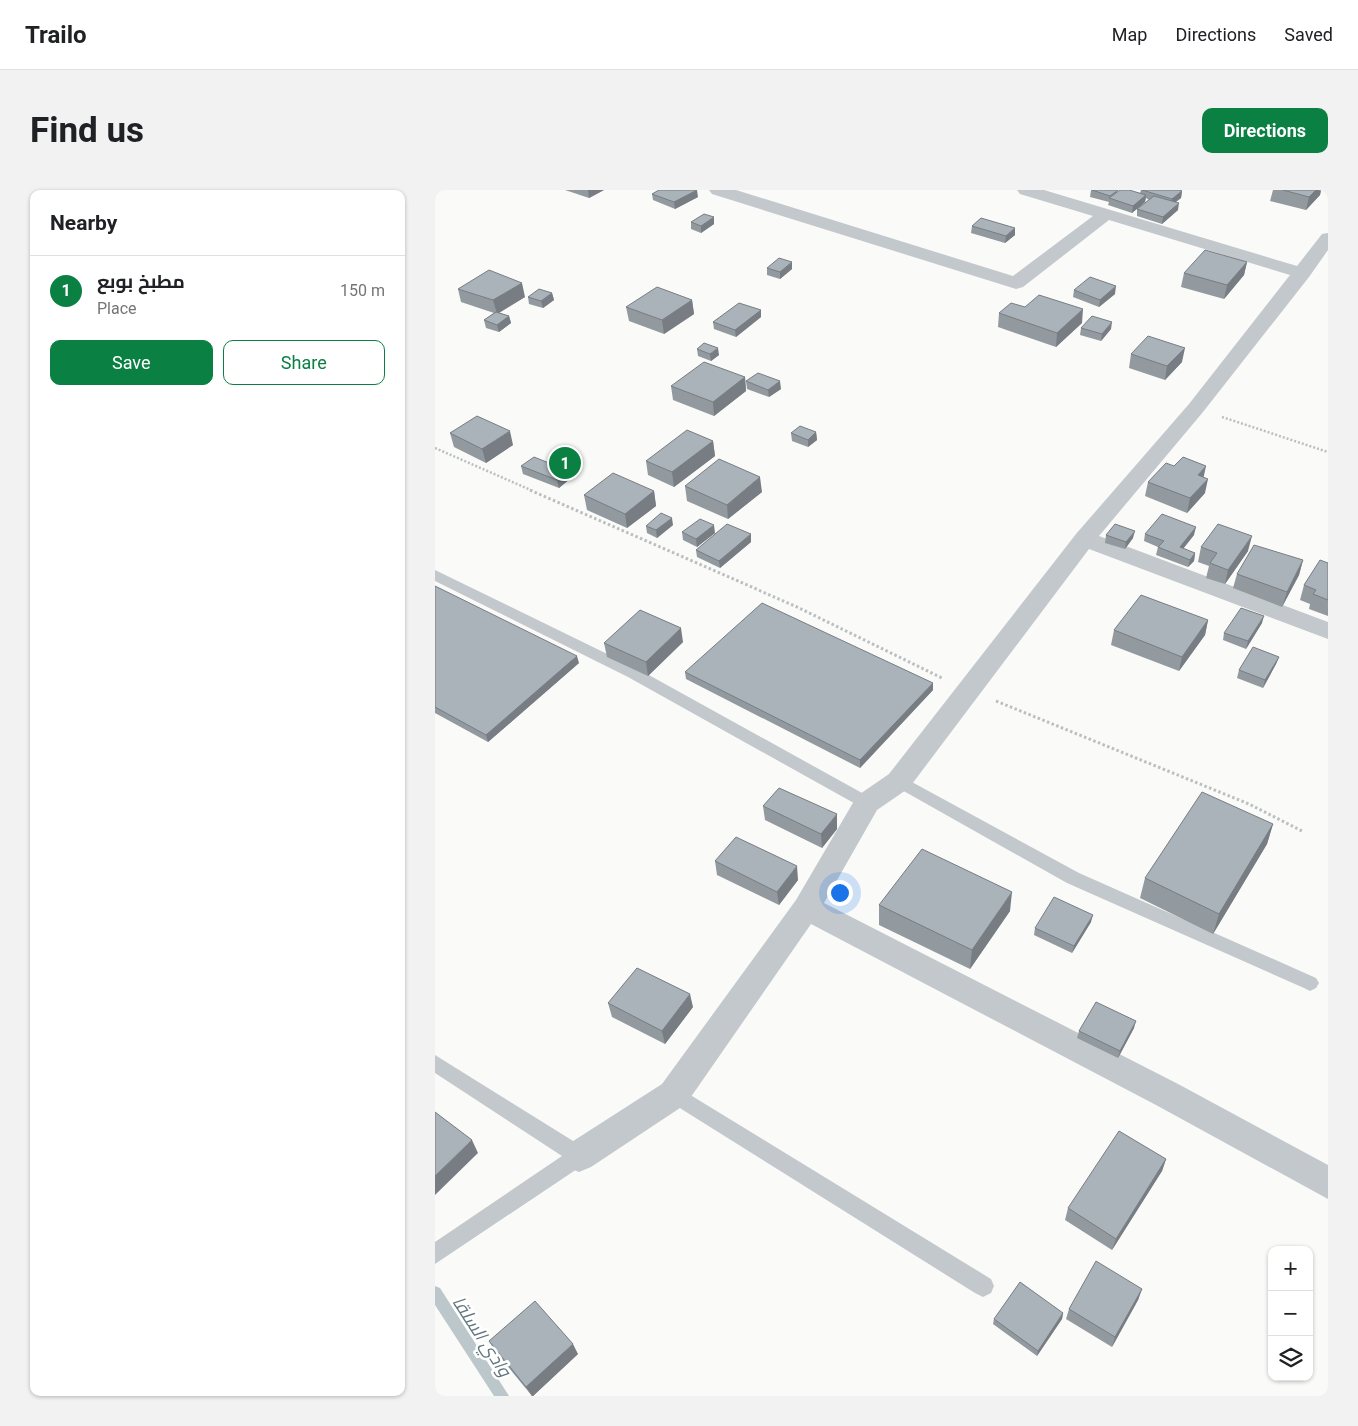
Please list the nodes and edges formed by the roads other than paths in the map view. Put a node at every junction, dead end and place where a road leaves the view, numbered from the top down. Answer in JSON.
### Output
{"nodes":[{"id":1,"x":718,"y":190,"type":"edge"},
{"id":2,"x":1026,"y":190,"type":"edge"},
{"id":3,"x":1077,"y":190,"type":"edge"},
{"id":4,"x":1063,"y":202,"type":"junction"},
{"id":5,"x":1105,"y":215,"type":"junction"},
{"id":6,"x":1328,"y":238,"type":"edge"},
{"id":7,"x":1303,"y":273,"type":"junction"},
{"id":8,"x":1084,"y":538,"type":"junction"},
{"id":9,"x":435,"y":575,"type":"edge"},
{"id":10,"x":1328,"y":631,"type":"edge"},
{"id":11,"x":899,"y":782,"type":"junction"},
{"id":12,"x":867,"y":803,"type":"junction"},
{"id":13,"x":805,"y":908,"type":"junction"},
{"id":14,"x":1310,"y":983,"type":"dead end"},
{"id":15,"x":435,"y":1063,"type":"edge"},
{"id":16,"x":673,"y":1094,"type":"junction"},
{"id":17,"x":579,"y":1156,"type":"junction"},
{"id":18,"x":1328,"y":1183,"type":"edge"},
{"id":19,"x":435,"y":1254,"type":"edge"},
{"id":20,"x":983,"y":1286,"type":"dead end"}],
"edges":[{"from":1,"to":5,"type":"street"},
{"from":2,"to":4,"type":"street"},
{"from":3,"to":4,"type":"street"},
{"from":4,"to":5,"type":"street"},
{"from":5,"to":7,"type":"street"},
{"from":6,"to":7,"type":"street"},
{"from":7,"to":8,"type":"street"},
{"from":8,"to":10,"type":"street"},
{"from":8,"to":11,"type":"street"},
{"from":9,"to":12,"type":"lane"},
{"from":11,"to":12,"type":"street"},
{"from":11,"to":14,"type":"lane"},
{"from":12,"to":13,"type":"street"},
{"from":13,"to":16,"type":"street"},
{"from":13,"to":18,"type":"street"},
{"from":15,"to":17,"type":"lane"},
{"from":16,"to":17,"type":"street"},
{"from":16,"to":20,"type":"lane"},
{"from":17,"to":19,"type":"lane"}]}
